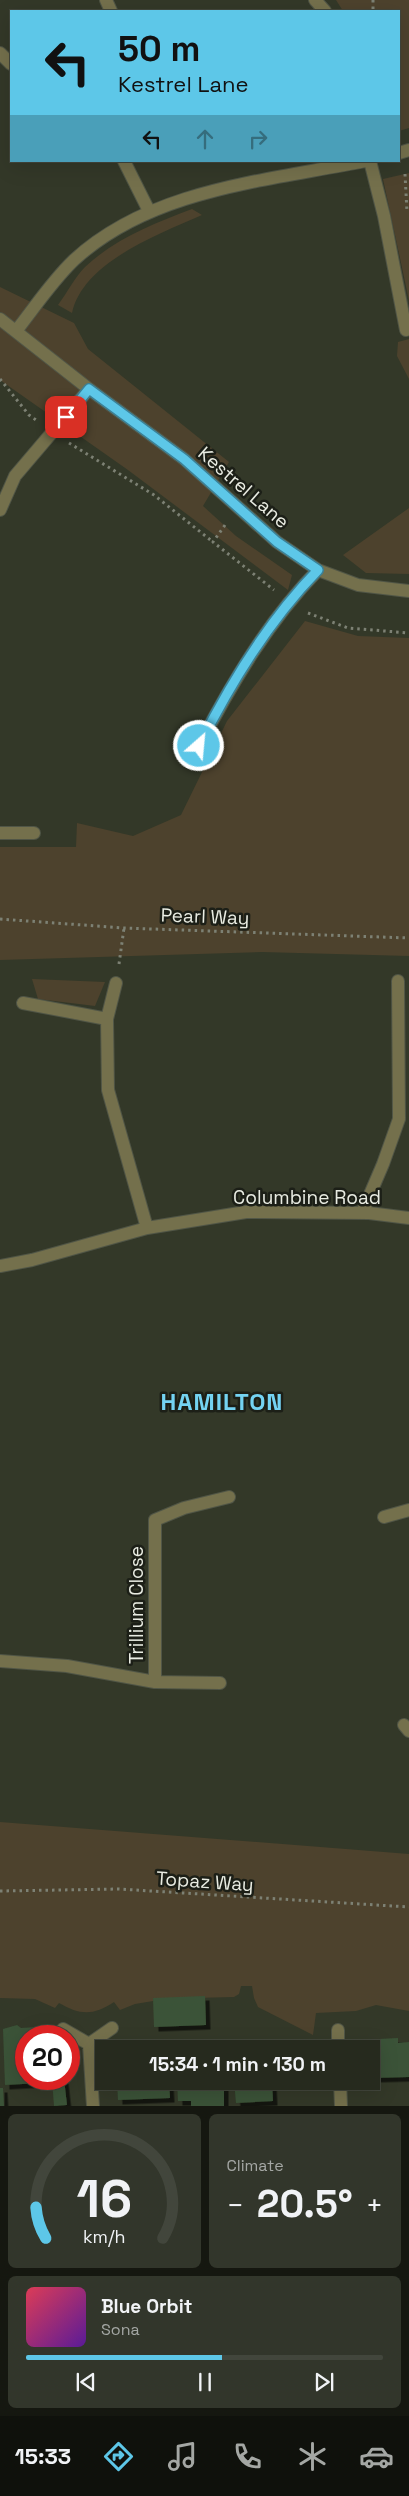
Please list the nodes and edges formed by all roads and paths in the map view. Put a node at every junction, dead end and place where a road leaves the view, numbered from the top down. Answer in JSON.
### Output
{"nodes":[{"id":1,"x":315,"y":0,"type":"edge"},
{"id":2,"x":324,"y":10,"type":"edge"},
{"id":3,"x":0,"y":53,"type":"edge"},
{"id":4,"x":10,"y":63,"type":"edge"},
{"id":5,"x":402,"y":152,"type":"edge"},
{"id":6,"x":124,"y":162,"type":"edge"},
{"id":7,"x":360,"y":162,"type":"edge"},
{"id":8,"x":370,"y":162,"type":"edge"},
{"id":9,"x":148,"y":211,"type":"junction"},
{"id":10,"x":406,"y":217,"type":"dead end"},
{"id":11,"x":0,"y":319,"type":"edge"},
{"id":12,"x":406,"y":330,"type":"dead end"},
{"id":13,"x":16,"y":331,"type":"junction"},
{"id":14,"x":0,"y":380,"type":"edge"},
{"id":15,"x":89,"y":389,"type":"junction"},
{"id":16,"x":54,"y":432,"type":"junction"},
{"id":17,"x":0,"y":510,"type":"edge"},
{"id":18,"x":213,"y":542,"type":"dead end"},
{"id":19,"x":318,"y":570,"type":"junction"},
{"id":20,"x":409,"y":591,"type":"edge"},
{"id":21,"x":199,"y":746,"type":"dead end"},
{"id":22,"x":0,"y":833,"type":"edge"},
{"id":23,"x":34,"y":833,"type":"dead end"},
{"id":24,"x":0,"y":919,"type":"edge"},
{"id":25,"x":124,"y":928,"type":"junction"},
{"id":26,"x":409,"y":938,"type":"edge"},
{"id":27,"x":398,"y":981,"type":"dead end"},
{"id":28,"x":116,"y":983,"type":"joint"},
{"id":29,"x":23,"y":1003,"type":"dead end"},
{"id":30,"x":107,"y":1019,"type":"junction"},
{"id":31,"x":362,"y":1213,"type":"junction"},
{"id":32,"x":409,"y":1218,"type":"edge"},
{"id":33,"x":147,"y":1228,"type":"junction"},
{"id":34,"x":0,"y":1266,"type":"edge"},
{"id":35,"x":229,"y":1497,"type":"dead end"},
{"id":36,"x":409,"y":1510,"type":"edge"},
{"id":37,"x":384,"y":1517,"type":"dead end"},
{"id":38,"x":0,"y":1662,"type":"edge"},
{"id":39,"x":155,"y":1682,"type":"junction"},
{"id":40,"x":220,"y":1683,"type":"dead end"},
{"id":41,"x":0,"y":1891,"type":"edge"},
{"id":42,"x":409,"y":1907,"type":"edge"},
{"id":43,"x":112,"y":2028,"type":"dead end"},
{"id":44,"x":338,"y":2030,"type":"dead end"},
{"id":45,"x":80,"y":2038,"type":"edge"},
{"id":46,"x":338,"y":2040,"type":"edge"},
{"id":47,"x":89,"y":2044,"type":"junction"},
{"id":48,"x":340,"y":2090,"type":"edge"},
{"id":49,"x":93,"y":2106,"type":"edge"},
{"id":50,"x":341,"y":2106,"type":"edge"}],
"edges":[{"from":1,"to":2,"type":"street"},
{"from":3,"to":4,"type":"street"},
{"from":5,"to":10,"type":"path"},
{"from":6,"to":9,"type":"street"},
{"from":7,"to":9,"type":"street"},
{"from":8,"to":12,"type":"street"},
{"from":9,"to":13,"type":"street"},
{"from":11,"to":13,"type":"street","name":"Kestrel Lane"},
{"from":13,"to":15,"type":"street","name":"Kestrel Lane"},
{"from":14,"to":16,"type":"path"},
{"from":15,"to":16,"type":"street"},
{"from":15,"to":19,"type":"street","name":"Kestrel Lane"},
{"from":16,"to":17,"type":"street"},
{"from":16,"to":18,"type":"path"},
{"from":19,"to":20,"type":"street","name":"Kestrel Lane"},
{"from":19,"to":21,"type":"street"},
{"from":22,"to":23,"type":"street"},
{"from":24,"to":25,"type":"path","name":"Pearl Way"},
{"from":25,"to":26,"type":"path","name":"Pearl Way"},
{"from":25,"to":28,"type":"path"},
{"from":27,"to":31,"type":"street"},
{"from":28,"to":30,"type":"street"},
{"from":29,"to":30,"type":"street"},
{"from":30,"to":33,"type":"street"},
{"from":31,"to":32,"type":"street","name":"Columbine Road"},
{"from":31,"to":33,"type":"street","name":"Columbine Road"},
{"from":33,"to":34,"type":"street","name":"Columbine Road"},
{"from":35,"to":39,"type":"street","name":"Trillium Close"},
{"from":36,"to":37,"type":"street"},
{"from":38,"to":39,"type":"street","name":"Trillium Close"},
{"from":39,"to":40,"type":"street"},
{"from":41,"to":42,"type":"path","name":"Topaz Way"},
{"from":43,"to":47,"type":"street"},
{"from":44,"to":46,"type":"street"},
{"from":45,"to":47,"type":"street"},
{"from":47,"to":49,"type":"street"},
{"from":48,"to":50,"type":"street"}]}
